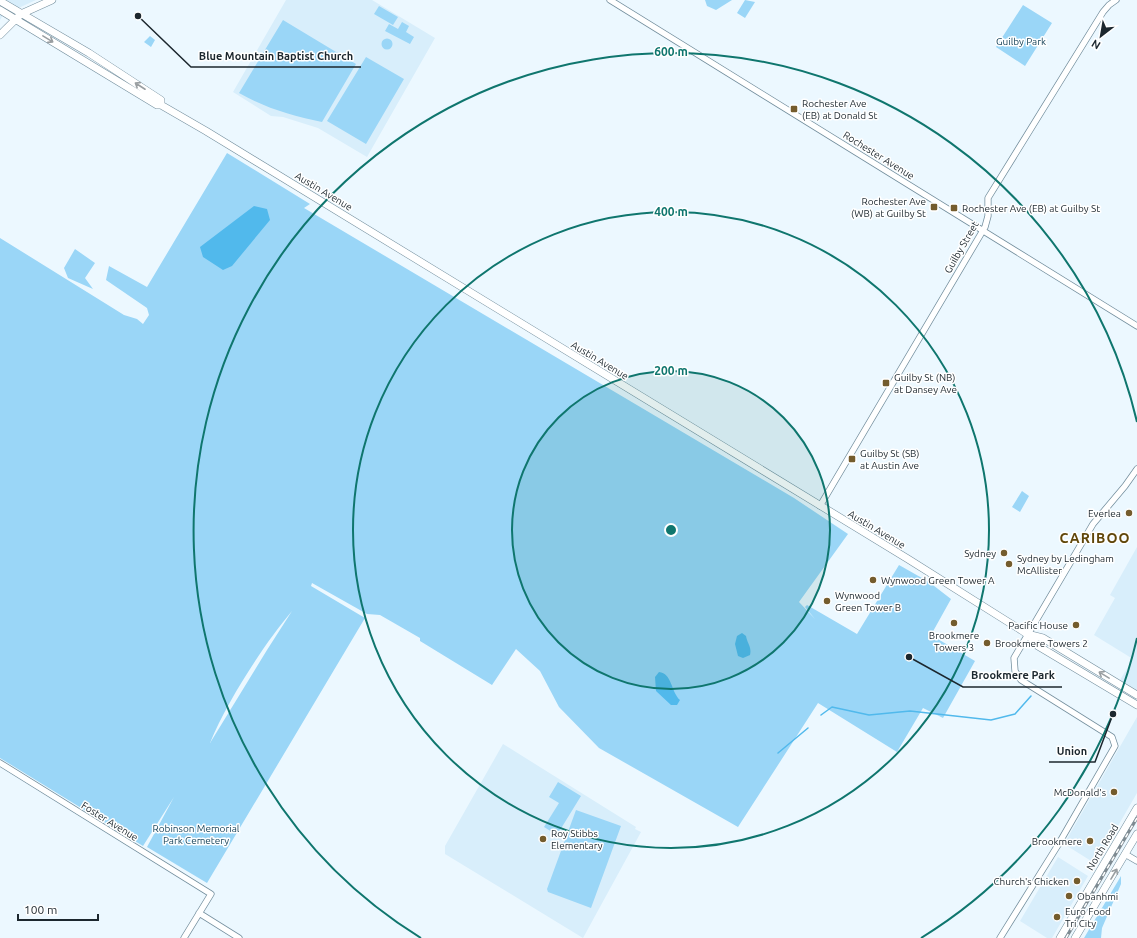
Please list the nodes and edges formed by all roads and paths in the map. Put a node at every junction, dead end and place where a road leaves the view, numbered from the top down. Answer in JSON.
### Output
{"nodes":[{"id":1,"x":52,"y":0,"type":"edge"},
{"id":2,"x":610,"y":0,"type":"edge"},
{"id":3,"x":1116,"y":0,"type":"edge"},
{"id":4,"x":0,"y":1,"type":"edge"},
{"id":5,"x":0,"y":10,"type":"edge"},
{"id":6,"x":22,"y":14,"type":"junction"},
{"id":7,"x":14,"y":19,"type":"junction"},
{"id":8,"x":0,"y":35,"type":"edge"},
{"id":9,"x":161,"y":105,"type":"junction"},
{"id":10,"x":982,"y":230,"type":"junction"},
{"id":11,"x":1137,"y":326,"type":"edge"},
{"id":12,"x":1137,"y":469,"type":"edge"},
{"id":13,"x":820,"y":506,"type":"junction"},
{"id":14,"x":1027,"y":634,"type":"junction"},
{"id":15,"x":1120,"y":684,"type":"junction"},
{"id":16,"x":1115,"y":691,"type":"junction"},
{"id":17,"x":1137,"y":695,"type":"edge"},
{"id":18,"x":1137,"y":704,"type":"edge"},
{"id":19,"x":0,"y":764,"type":"edge"},
{"id":20,"x":1137,"y":808,"type":"edge"},
{"id":21,"x":1137,"y":834,"type":"edge"},
{"id":22,"x":1125,"y":854,"type":"junction"},
{"id":23,"x":1137,"y":861,"type":"edge"},
{"id":24,"x":199,"y":913,"type":"junction"},
{"id":25,"x":184,"y":938,"type":"edge"},
{"id":26,"x":239,"y":938,"type":"edge"},
{"id":27,"x":1000,"y":938,"type":"edge"},
{"id":28,"x":1060,"y":938,"type":"edge"},
{"id":29,"x":1075,"y":938,"type":"edge"}],
"edges":[{"from":1,"to":6,"type":"main road"},
{"from":2,"to":10,"type":"street","name":"Rochester Avenue"},
{"from":3,"to":10,"type":"street","name":"Guilby Street"},
{"from":4,"to":6,"type":"main road","name":"Austin Avenue"},
{"from":5,"to":7,"type":"main road","name":"Austin Avenue"},
{"from":6,"to":7,"type":"main road"},
{"from":9,"to":6,"type":"main road","name":"Austin Avenue","one_way":true},
{"from":7,"to":8,"type":"main road"},
{"from":7,"to":9,"type":"main road","name":"Austin Avenue","one_way":true},
{"from":9,"to":13,"type":"main road","name":"Austin Avenue"},
{"from":10,"to":11,"type":"street","name":"Rochester Avenue"},
{"from":10,"to":13,"type":"street","name":"Guilby Street"},
{"from":12,"to":14,"type":"street"},
{"from":13,"to":14,"type":"main road","name":"Austin Avenue"},
{"from":15,"to":14,"type":"main road","name":"Austin Avenue","one_way":true},
{"from":14,"to":16,"type":"main road","name":"Austin Avenue"},
{"from":14,"to":27,"type":"street"},
{"from":15,"to":16,"type":"main road"},
{"from":15,"to":17,"type":"main road","name":"Austin Avenue"},
{"from":16,"to":18,"type":"main road","name":"Austin Avenue"},
{"from":19,"to":24,"type":"street","name":"Foster Avenue"},
{"from":20,"to":28,"type":"main road","name":"North Road"},
{"from":21,"to":22,"type":"main road"},
{"from":22,"to":23,"type":"street"},
{"from":29,"to":22,"type":"main road","one_way":true},
{"from":24,"to":25,"type":"street"},
{"from":24,"to":26,"type":"street"}]}
